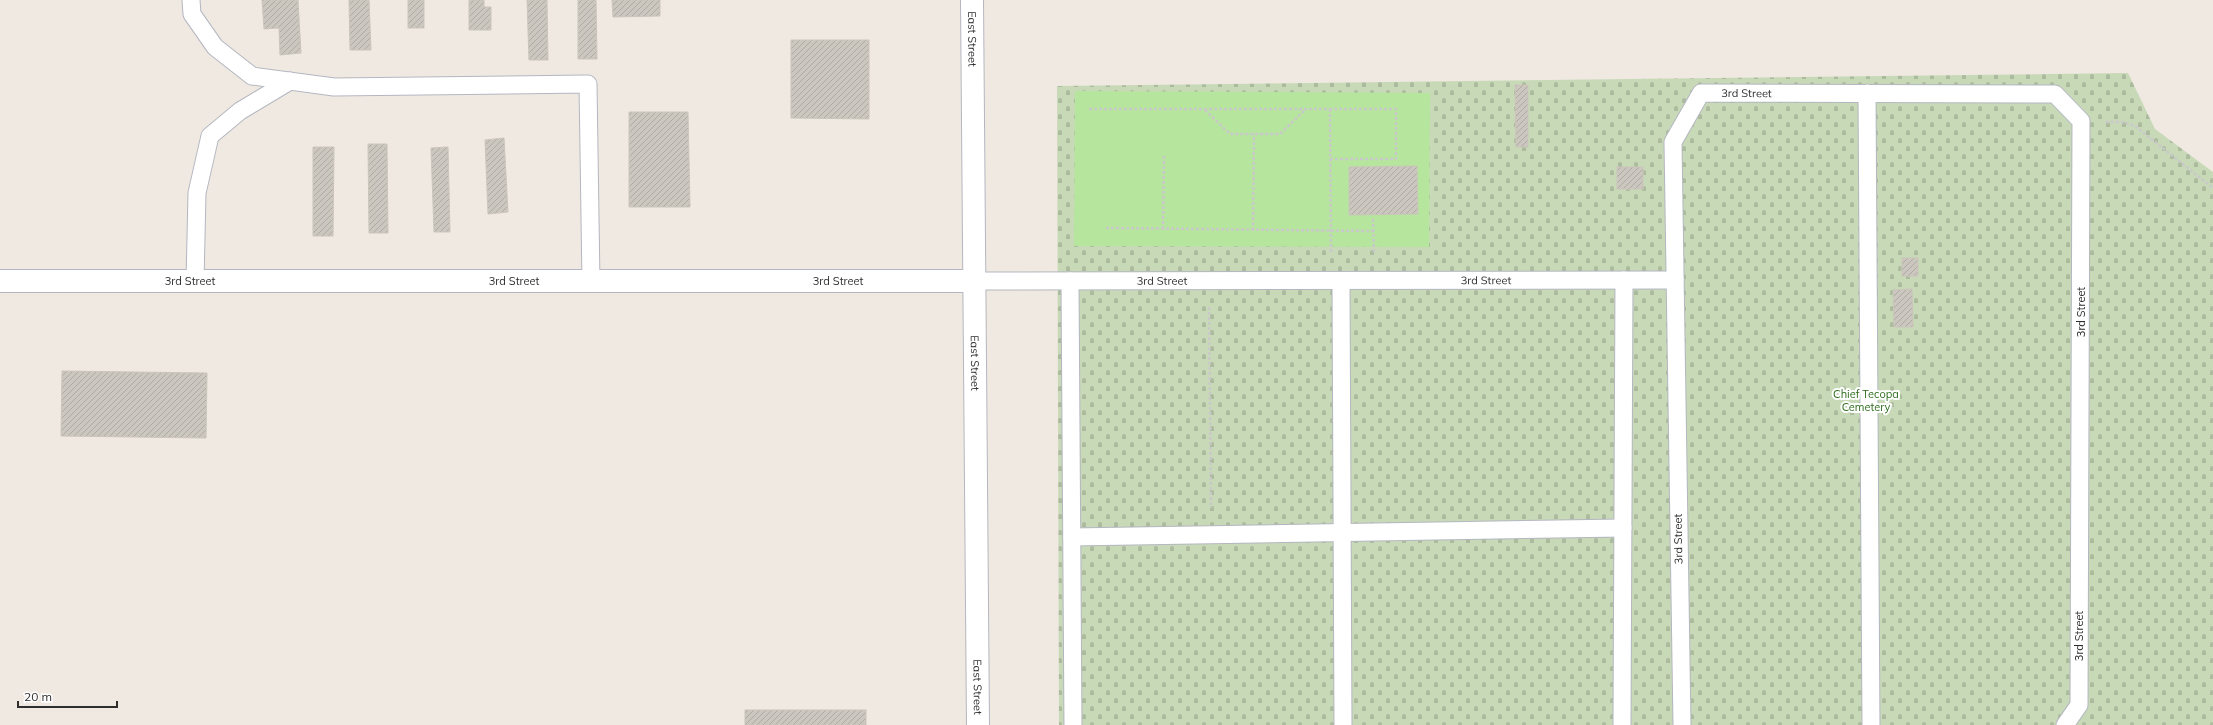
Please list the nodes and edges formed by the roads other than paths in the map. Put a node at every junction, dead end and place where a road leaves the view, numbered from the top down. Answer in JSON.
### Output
{"nodes":[{"id":1,"x":191,"y":0,"type":"edge"},
{"id":2,"x":972,"y":0,"type":"edge"},
{"id":3,"x":290,"y":80,"type":"junction"},
{"id":4,"x":1867,"y":93,"type":"junction"},
{"id":5,"x":1624,"y":280,"type":"junction"},
{"id":6,"x":1675,"y":280,"type":"junction"},
{"id":7,"x":0,"y":281,"type":"edge"},
{"id":8,"x":1336,"y":281,"type":"junction"},
{"id":9,"x":195,"y":282,"type":"junction"},
{"id":10,"x":975,"y":282,"type":"junction"},
{"id":11,"x":1070,"y":282,"type":"junction"},
{"id":12,"x":591,"y":283,"type":"junction"},
{"id":13,"x":1623,"y":528,"type":"junction"},
{"id":14,"x":1342,"y":533,"type":"junction"},
{"id":15,"x":1072,"y":537,"type":"junction"},
{"id":16,"x":978,"y":725,"type":"edge"},
{"id":17,"x":1073,"y":725,"type":"edge"},
{"id":18,"x":1343,"y":725,"type":"edge"},
{"id":19,"x":1622,"y":725,"type":"edge"},
{"id":20,"x":1682,"y":725,"type":"edge"},
{"id":21,"x":1871,"y":725,"type":"edge"},
{"id":22,"x":2065,"y":725,"type":"edge"}],
"edges":[{"from":1,"to":3,"type":"lane"},
{"from":2,"to":10,"type":"street","name":"East Street"},
{"from":3,"to":9,"type":"lane"},
{"from":3,"to":12,"type":"lane"},
{"from":4,"to":6,"type":"lane","name":"3rd Street"},
{"from":4,"to":21,"type":"lane"},
{"from":4,"to":22,"type":"lane","name":"3rd Street"},
{"from":5,"to":6,"type":"lane","name":"3rd Street"},
{"from":5,"to":8,"type":"lane","name":"3rd Street"},
{"from":5,"to":13,"type":"lane"},
{"from":6,"to":20,"type":"lane","name":"3rd Street"},
{"from":7,"to":9,"type":"street","name":"3rd Street"},
{"from":8,"to":11,"type":"lane","name":"3rd Street"},
{"from":8,"to":14,"type":"lane"},
{"from":9,"to":12,"type":"street","name":"3rd Street"},
{"from":10,"to":11,"type":"lane","name":"3rd Street"},
{"from":10,"to":12,"type":"street","name":"3rd Street"},
{"from":10,"to":16,"type":"street","name":"East Street"},
{"from":11,"to":15,"type":"lane"},
{"from":13,"to":14,"type":"lane"},
{"from":13,"to":19,"type":"lane"},
{"from":14,"to":15,"type":"lane"},
{"from":14,"to":18,"type":"lane"},
{"from":15,"to":17,"type":"lane"}]}
